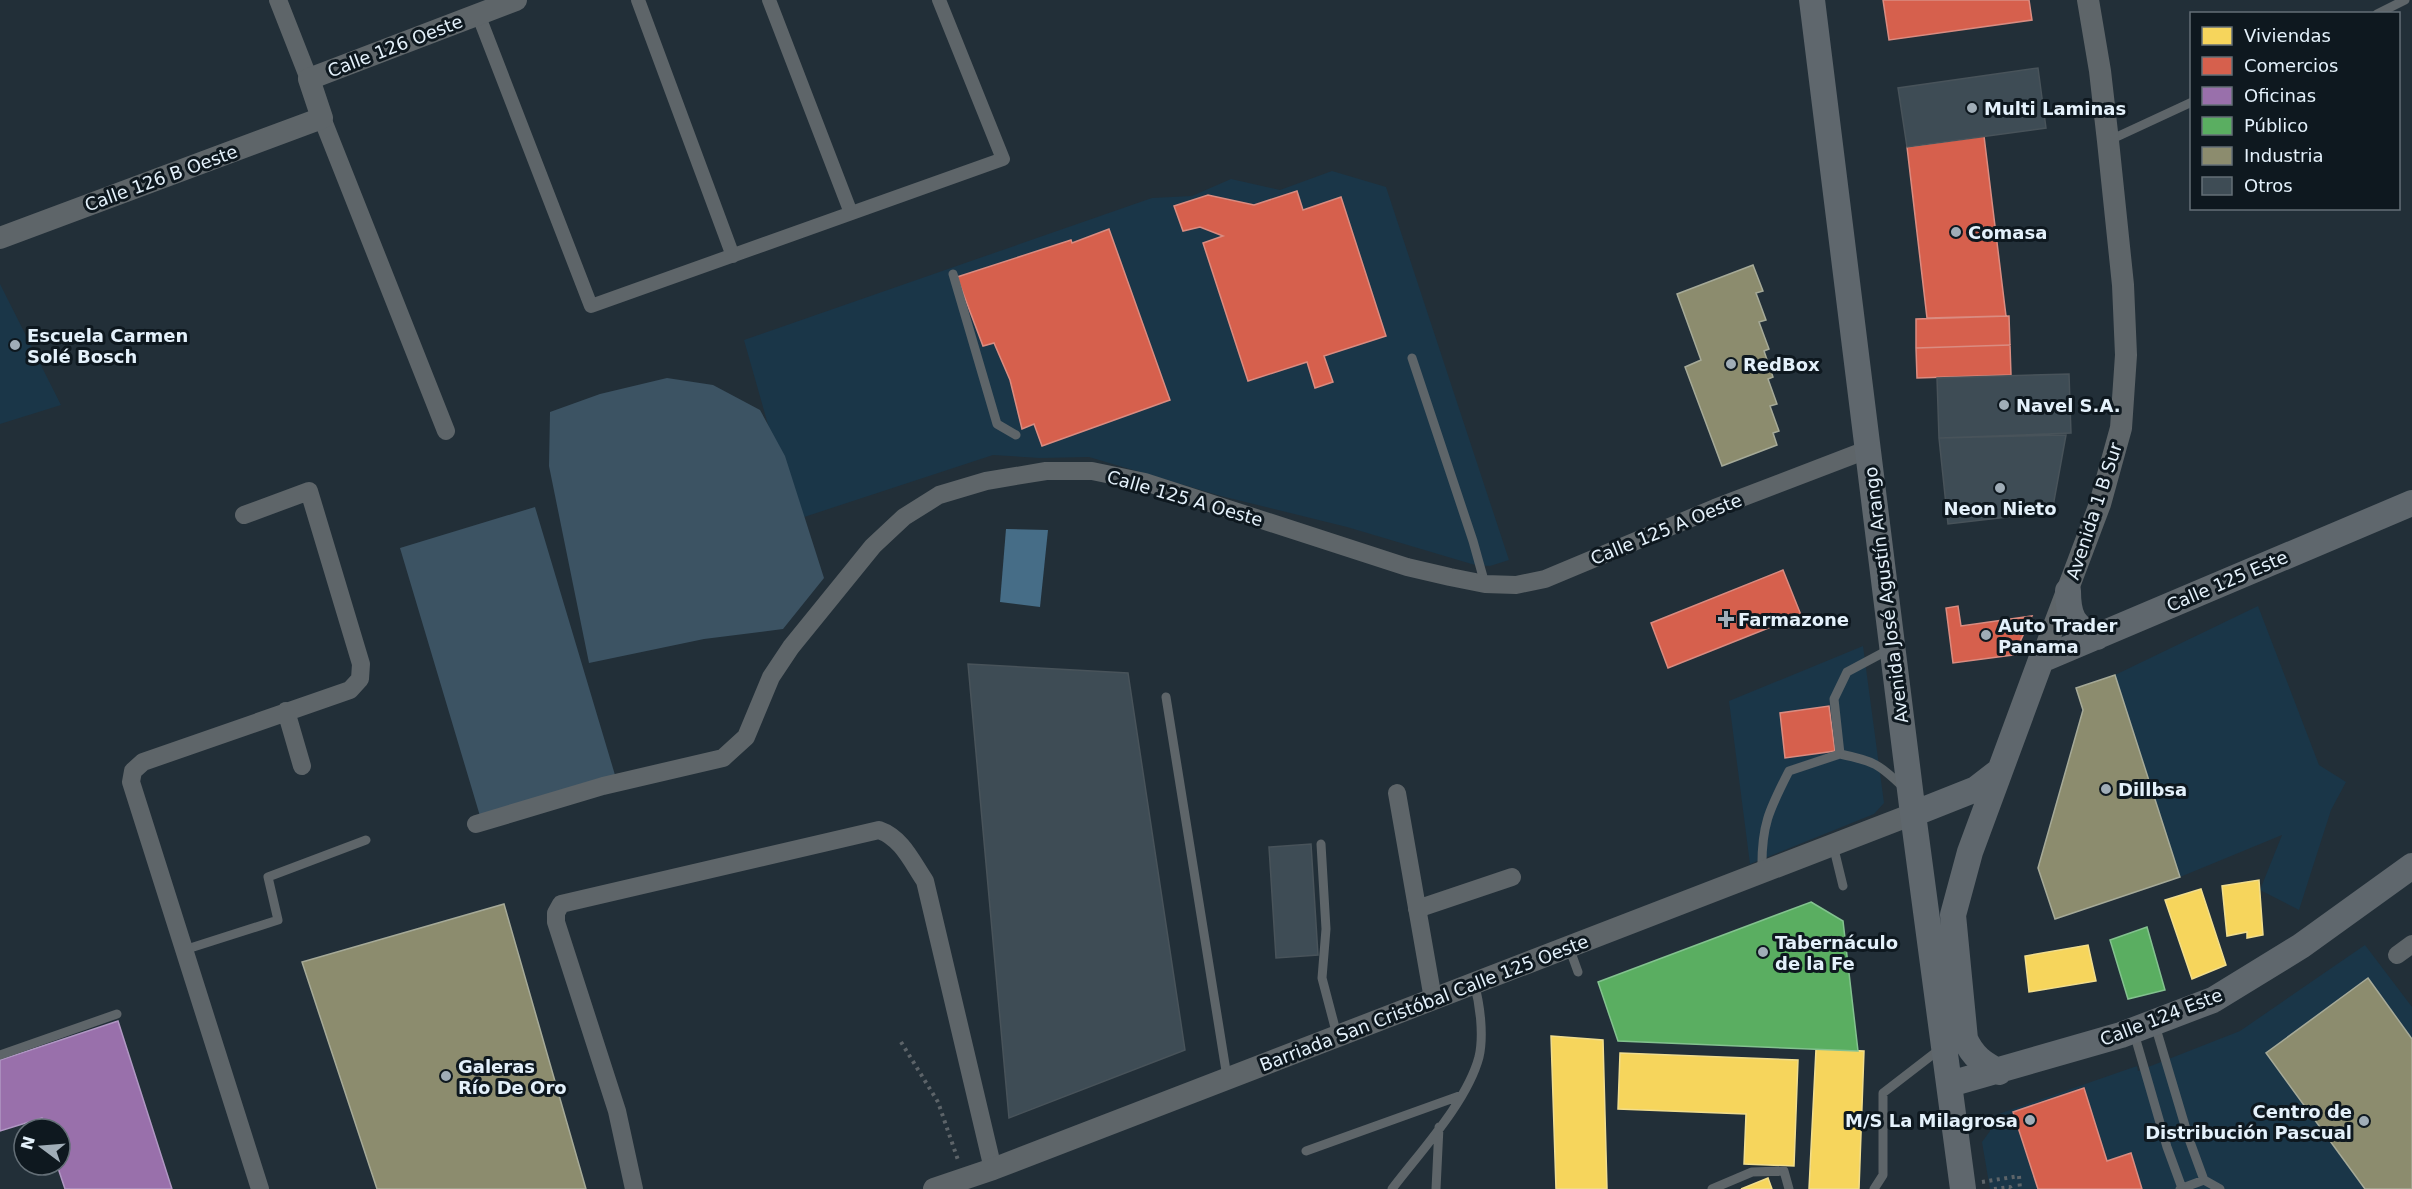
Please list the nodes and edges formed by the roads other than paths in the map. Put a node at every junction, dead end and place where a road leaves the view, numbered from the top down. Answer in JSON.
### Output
{"nodes":[{"id":1,"x":278,"y":0,"type":"edge"},
{"id":2,"x":516,"y":0,"type":"edge"},
{"id":3,"x":638,"y":0,"type":"edge"},
{"id":4,"x":769,"y":0,"type":"edge"},
{"id":5,"x":939,"y":0,"type":"edge"},
{"id":6,"x":1812,"y":0,"type":"edge"},
{"id":7,"x":2088,"y":0,"type":"edge"},
{"id":8,"x":2405,"y":0,"type":"edge"},
{"id":9,"x":2381,"y":12,"type":"edge"},
{"id":10,"x":478,"y":14,"type":"junction"},
{"id":11,"x":309,"y":79,"type":"junction"},
{"id":12,"x":2190,"y":103,"type":"edge"},
{"id":13,"x":322,"y":118,"type":"junction"},
{"id":14,"x":2108,"y":141,"type":"junction"},
{"id":15,"x":851,"y":213,"type":"junction"},
{"id":16,"x":0,"y":238,"type":"edge"},
{"id":17,"x":733,"y":256,"type":"junction"},
{"id":18,"x":953,"y":274,"type":"dead end"},
{"id":19,"x":1412,"y":358,"type":"dead end"},
{"id":20,"x":446,"y":431,"type":"dead end"},
{"id":21,"x":1016,"y":435,"type":"dead end"},
{"id":22,"x":1869,"y":449,"type":"junction"},
{"id":23,"x":2412,"y":503,"type":"edge"},
{"id":24,"x":244,"y":515,"type":"dead end"},
{"id":25,"x":1485,"y":584,"type":"junction"},
{"id":26,"x":2068,"y":591,"type":"junction"},
{"id":27,"x":2097,"y":637,"type":"junction"},
{"id":28,"x":1893,"y":648,"type":"junction"},
{"id":29,"x":2041,"y":660,"type":"junction"},
{"id":30,"x":1166,"y":696,"type":"dead end"},
{"id":31,"x":286,"y":711,"type":"junction"},
{"id":32,"x":1840,"y":754,"type":"junction"},
{"id":33,"x":302,"y":766,"type":"dead end"},
{"id":34,"x":1998,"y":772,"type":"junction"},
{"id":35,"x":1397,"y":793,"type":"dead end"},
{"id":36,"x":1911,"y":804,"type":"junction"},
{"id":37,"x":476,"y":824,"type":"dead end"},
{"id":38,"x":366,"y":840,"type":"dead end"},
{"id":39,"x":1321,"y":844,"type":"dead end"},
{"id":40,"x":1833,"y":845,"type":"junction"},
{"id":41,"x":2412,"y":866,"type":"edge"},
{"id":42,"x":1762,"y":872,"type":"junction"},
{"id":43,"x":1512,"y":877,"type":"dead end"},
{"id":44,"x":1843,"y":886,"type":"dead end"},
{"id":45,"x":1417,"y":909,"type":"junction"},
{"id":46,"x":1569,"y":946,"type":"junction"},
{"id":47,"x":184,"y":950,"type":"junction"},
{"id":48,"x":1578,"y":972,"type":"dead end"},
{"id":49,"x":1474,"y":983,"type":"junction"},
{"id":50,"x":1433,"y":999,"type":"junction"},
{"id":51,"x":117,"y":1014,"type":"dead end"},
{"id":52,"x":2144,"y":1027,"type":"junction"},
{"id":53,"x":1337,"y":1037,"type":"junction"},
{"id":54,"x":1945,"y":1046,"type":"junction"},
{"id":55,"x":0,"y":1054,"type":"edge"},
{"id":56,"x":1999,"y":1072,"type":"junction"},
{"id":57,"x":1228,"y":1079,"type":"junction"},
{"id":58,"x":1950,"y":1084,"type":"junction"},
{"id":59,"x":1463,"y":1095,"type":"junction"},
{"id":60,"x":1439,"y":1127,"type":"junction"},
{"id":61,"x":1306,"y":1151,"type":"dead end"},
{"id":62,"x":993,"y":1169,"type":"junction"},
{"id":63,"x":2204,"y":1180,"type":"junction"},
{"id":64,"x":2194,"y":1186,"type":"edge"},
{"id":65,"x":260,"y":1189,"type":"edge"},
{"id":66,"x":634,"y":1189,"type":"edge"},
{"id":67,"x":934,"y":1189,"type":"edge"},
{"id":68,"x":1392,"y":1189,"type":"edge"},
{"id":69,"x":1436,"y":1189,"type":"edge"},
{"id":70,"x":1712,"y":1189,"type":"edge"},
{"id":71,"x":1790,"y":1189,"type":"edge"},
{"id":72,"x":1874,"y":1189,"type":"edge"},
{"id":73,"x":1963,"y":1189,"type":"edge"},
{"id":74,"x":2181,"y":1189,"type":"edge"},
{"id":75,"x":2220,"y":1189,"type":"edge"}],
"edges":[{"from":1,"to":11,"type":"street"},
{"from":2,"to":10,"type":"street","name":"Calle 126 Oeste"},
{"from":3,"to":17,"type":"street"},
{"from":4,"to":15,"type":"street"},
{"from":5,"to":15,"type":"street"},
{"from":6,"to":22,"type":"main road","name":"Avenida José Agustín Arango"},
{"from":7,"to":14,"type":"street","name":"Avenida 1 B Sur"},
{"from":8,"to":9,"type":"lane"},
{"from":10,"to":11,"type":"street","name":"Calle 126 Oeste"},
{"from":10,"to":17,"type":"street"},
{"from":11,"to":13,"type":"street"},
{"from":12,"to":14,"type":"lane"},
{"from":13,"to":16,"type":"street","name":"Calle 126 B Oeste"},
{"from":13,"to":20,"type":"street"},
{"from":14,"to":26,"type":"street","name":"Avenida 1 B Sur"},
{"from":15,"to":17,"type":"street"},
{"from":18,"to":21,"type":"lane"},
{"from":19,"to":25,"type":"lane"},
{"from":22,"to":25,"type":"street","name":"Calle 125 A Oeste"},
{"from":22,"to":28,"type":"main road","name":"Avenida José Agustín Arango"},
{"from":23,"to":27,"type":"main road","name":"Calle 125 Este"},
{"from":24,"to":31,"type":"street"},
{"from":25,"to":37,"type":"street","name":"Calle 125 A Oeste"},
{"from":26,"to":27,"type":"main road"},
{"from":26,"to":29,"type":"street","name":"Avenida 1 B Sur"},
{"from":27,"to":29,"type":"main road","name":"Calle 125 Este"},
{"from":28,"to":32,"type":"lane"},
{"from":28,"to":36,"type":"main road","name":"Avenida José Agustín Arango"},
{"from":29,"to":34,"type":"main road","name":"Avenida 1 B Sur"},
{"from":30,"to":57,"type":"lane"},
{"from":31,"to":33,"type":"street"},
{"from":31,"to":47,"type":"street"},
{"from":32,"to":36,"type":"lane"},
{"from":32,"to":42,"type":"lane"},
{"from":34,"to":36,"type":"main road"},
{"from":34,"to":56,"type":"main road","name":"Avenida 1 B Sur"},
{"from":35,"to":45,"type":"street"},
{"from":36,"to":40,"type":"street","name":"Barriada San Cristóbal Calle 125 Oeste"},
{"from":36,"to":54,"type":"main road","name":"Avenida José Agustín Arango"},
{"from":38,"to":47,"type":"lane"},
{"from":39,"to":53,"type":"lane"},
{"from":40,"to":42,"type":"street","name":"Barriada San Cristóbal Calle 125 Oeste"},
{"from":40,"to":44,"type":"lane"},
{"from":41,"to":52,"type":"main road","name":"Calle 124 Este"},
{"from":42,"to":46,"type":"street","name":"Barriada San Cristóbal Calle 125 Oeste"},
{"from":43,"to":45,"type":"street"},
{"from":45,"to":50,"type":"street"},
{"from":46,"to":48,"type":"lane"},
{"from":46,"to":49,"type":"street","name":"Barriada San Cristóbal Calle 125 Oeste"},
{"from":47,"to":65,"type":"street"},
{"from":49,"to":50,"type":"street","name":"Barriada San Cristóbal Calle 125 Oeste"},
{"from":49,"to":59,"type":"lane"},
{"from":50,"to":53,"type":"street","name":"Barriada San Cristóbal Calle 125 Oeste"},
{"from":51,"to":55,"type":"lane"},
{"from":52,"to":56,"type":"main road","name":"Calle 124 Este"},
{"from":52,"to":63,"type":"lane"},
{"from":52,"to":74,"type":"lane"},
{"from":53,"to":57,"type":"street","name":"Barriada San Cristóbal Calle 125 Oeste"},
{"from":54,"to":58,"type":"main road","name":"Avenida José Agustín Arango"},
{"from":54,"to":72,"type":"lane"},
{"from":56,"to":58,"type":"main road","name":"Calle 124 Este"},
{"from":57,"to":62,"type":"street","name":"Barriada San Cristóbal Calle 125 Oeste"},
{"from":58,"to":73,"type":"main road","name":"Avenida José Agustín Arango"},
{"from":59,"to":60,"type":"lane"},
{"from":59,"to":61,"type":"lane"},
{"from":60,"to":68,"type":"lane"},
{"from":60,"to":69,"type":"lane"},
{"from":62,"to":66,"type":"street"},
{"from":62,"to":67,"type":"street","name":"Barriada San Cristóbal Calle 125 Oeste"},
{"from":63,"to":64,"type":"lane"},
{"from":63,"to":75,"type":"lane"},
{"from":64,"to":74,"type":"lane"},
{"from":70,"to":71,"type":"lane"}]}
